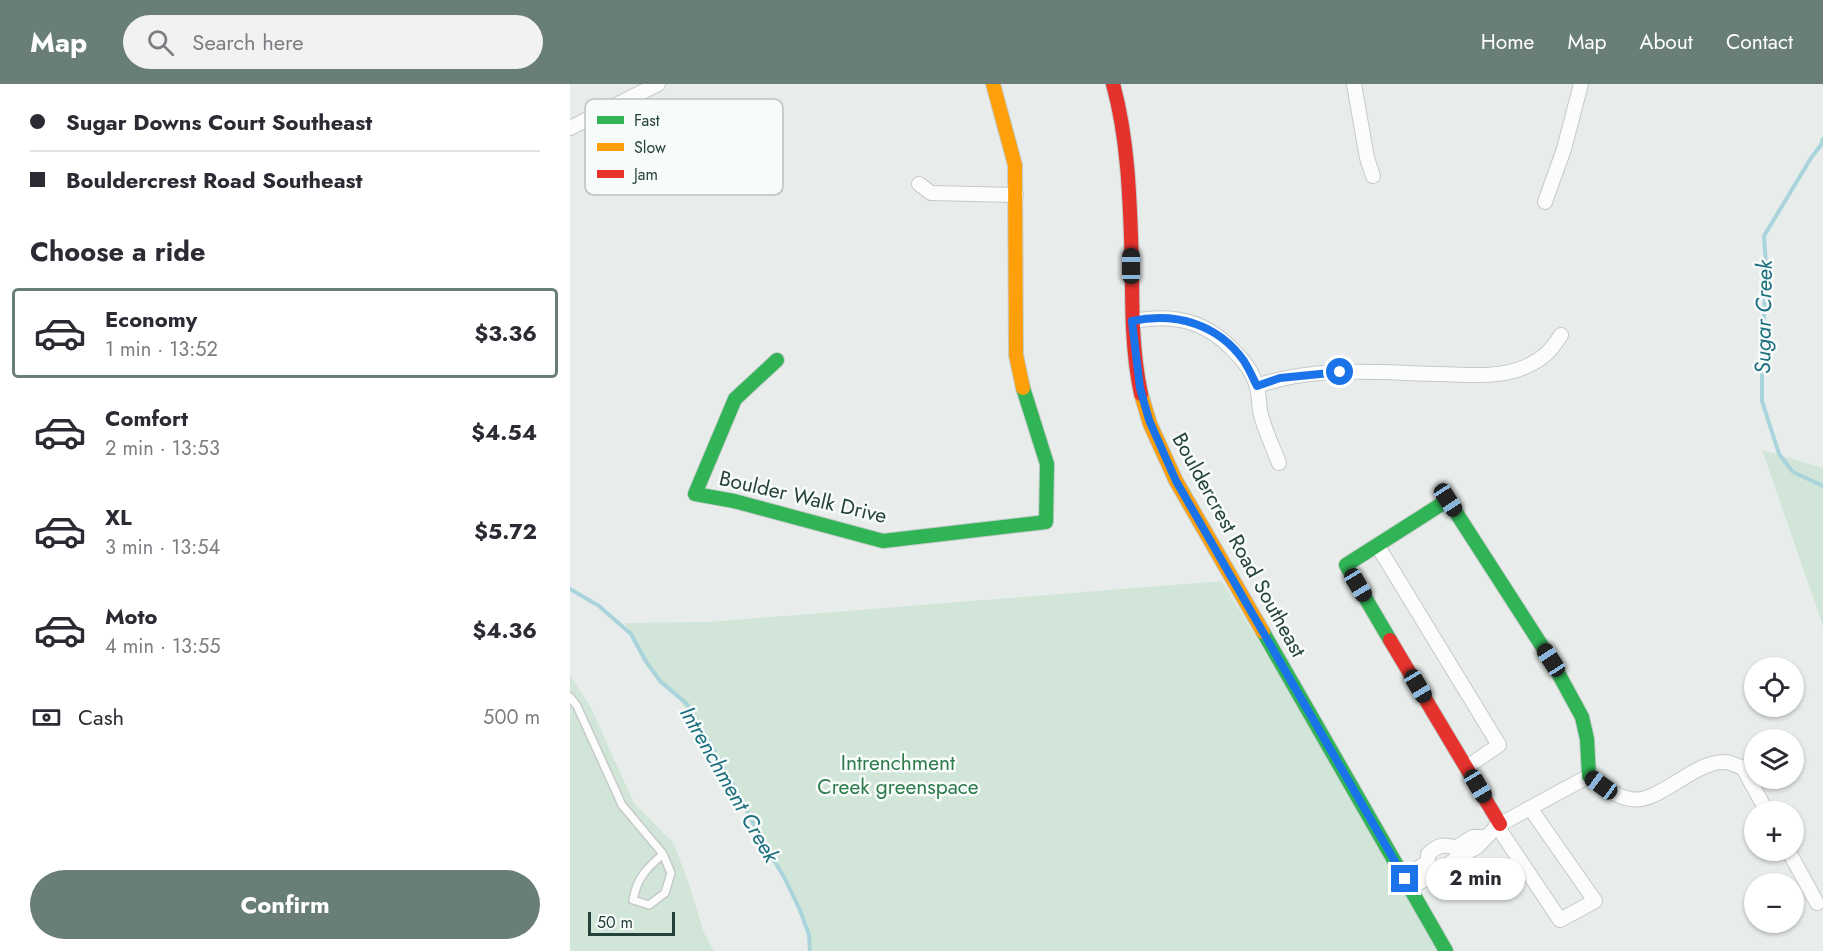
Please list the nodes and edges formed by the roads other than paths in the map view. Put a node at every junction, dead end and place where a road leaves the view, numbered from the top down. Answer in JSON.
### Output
{"nodes":[{"id":1,"x":658,"y":84,"type":"edge"},
{"id":2,"x":993,"y":84,"type":"edge"},
{"id":3,"x":1113,"y":84,"type":"edge"},
{"id":4,"x":1354,"y":84,"type":"edge"},
{"id":5,"x":1581,"y":84,"type":"edge"},
{"id":6,"x":628,"y":99,"type":"edge"},
{"id":7,"x":585,"y":120,"type":"edge"},
{"id":8,"x":570,"y":128,"type":"edge"},
{"id":9,"x":1373,"y":176,"type":"dead end"},
{"id":10,"x":920,"y":184,"type":"dead end"},
{"id":11,"x":1016,"y":195,"type":"junction"},
{"id":12,"x":1545,"y":202,"type":"dead end"},
{"id":13,"x":1132,"y":321,"type":"junction"},
{"id":14,"x":1562,"y":335,"type":"dead end"},
{"id":15,"x":777,"y":360,"type":"dead end"},
{"id":16,"x":1257,"y":386,"type":"junction"},
{"id":17,"x":1279,"y":462,"type":"dead end"},
{"id":18,"x":1377,"y":545,"type":"junction"},
{"id":19,"x":570,"y":697,"type":"edge"},
{"id":20,"x":1467,"y":767,"type":"junction"},
{"id":21,"x":1589,"y":776,"type":"junction"},
{"id":22,"x":1761,"y":801,"type":"edge"},
{"id":23,"x":1530,"y":808,"type":"junction"},
{"id":24,"x":1499,"y":825,"type":"junction"},
{"id":25,"x":1457,"y":852,"type":"junction"},
{"id":26,"x":663,"y":854,"type":"junction"},
{"id":27,"x":1794,"y":861,"type":"edge"},
{"id":28,"x":1407,"y":883,"type":"junction"},
{"id":29,"x":1817,"y":903,"type":"dead end"},
{"id":30,"x":1446,"y":951,"type":"edge"}],
"edges":[{"from":1,"to":6,"type":"street"},
{"from":2,"to":11,"type":"street","name":"Boulder Walk Drive"},
{"from":3,"to":13,"type":"street","name":"Bouldercrest Road Southeast"},
{"from":4,"to":9,"type":"street"},
{"from":5,"to":12,"type":"street"},
{"from":7,"to":8,"type":"street"},
{"from":10,"to":11,"type":"street"},
{"from":11,"to":15,"type":"street","name":"Boulder Walk Drive"},
{"from":13,"to":16,"type":"street"},
{"from":13,"to":28,"type":"street","name":"Bouldercrest Road Southeast"},
{"from":14,"to":16,"type":"street"},
{"from":16,"to":17,"type":"street"},
{"from":18,"to":20,"type":"street"},
{"from":18,"to":20,"type":"street"},
{"from":18,"to":21,"type":"street"},
{"from":19,"to":26,"type":"lane"},
{"from":20,"to":24,"type":"street"},
{"from":21,"to":22,"type":"street"},
{"from":21,"to":23,"type":"street"},
{"from":23,"to":24,"type":"street"},
{"from":23,"to":24,"type":"street"},
{"from":24,"to":25,"type":"street"},
{"from":25,"to":28,"type":"street"},
{"from":25,"to":28,"type":"street"},
{"from":26,"to":26,"type":"lane"},
{"from":27,"to":29,"type":"street"},
{"from":28,"to":30,"type":"street","name":"Bouldercrest Road Southeast"}]}
